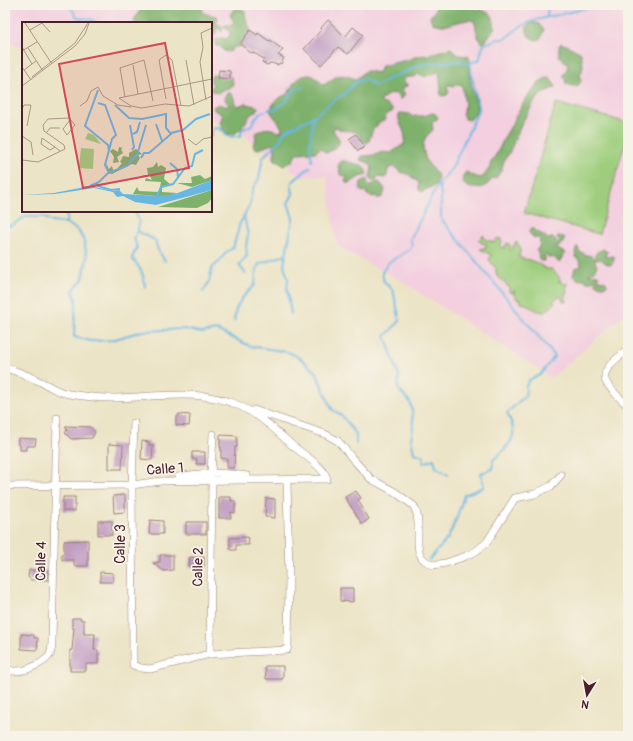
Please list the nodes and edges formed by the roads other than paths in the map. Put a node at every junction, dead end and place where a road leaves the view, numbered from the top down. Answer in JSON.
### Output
{"nodes":[{"id":1,"x":628,"y":350,"type":"edge"},
{"id":2,"x":5,"y":368,"type":"edge"},
{"id":3,"x":240,"y":406,"type":"junction"},
{"id":4,"x":628,"y":406,"type":"edge"},
{"id":5,"x":57,"y":418,"type":"dead end"},
{"id":6,"x":134,"y":423,"type":"dead end"},
{"id":7,"x":213,"y":434,"type":"dead end"},
{"id":8,"x":560,"y":475,"type":"dead end"},
{"id":9,"x":211,"y":477,"type":"junction"},
{"id":10,"x":288,"y":480,"type":"junction"},
{"id":11,"x":5,"y":486,"type":"edge"},
{"id":12,"x":55,"y":486,"type":"junction"},
{"id":13,"x":132,"y":486,"type":"junction"},
{"id":14,"x":210,"y":654,"type":"junction"},
{"id":15,"x":5,"y":668,"type":"edge"}],
"edges":[{"from":1,"to":4,"type":"street"},
{"from":2,"to":3,"type":"street"},
{"from":3,"to":8,"type":"street"},
{"from":3,"to":10,"type":"street"},
{"from":5,"to":12,"type":"street","name":"Calle 4"},
{"from":6,"to":13,"type":"street","name":"Calle 3"},
{"from":7,"to":9,"type":"street","name":"Calle 2"},
{"from":9,"to":10,"type":"street","name":"Calle 1"},
{"from":9,"to":13,"type":"street","name":"Calle 1"},
{"from":9,"to":14,"type":"street","name":"Calle 2"},
{"from":10,"to":14,"type":"street"},
{"from":11,"to":12,"type":"street","name":"Calle 1"},
{"from":12,"to":13,"type":"street","name":"Calle 1"},
{"from":12,"to":15,"type":"street","name":"Calle 4"},
{"from":13,"to":14,"type":"street","name":"Calle 3"}]}
